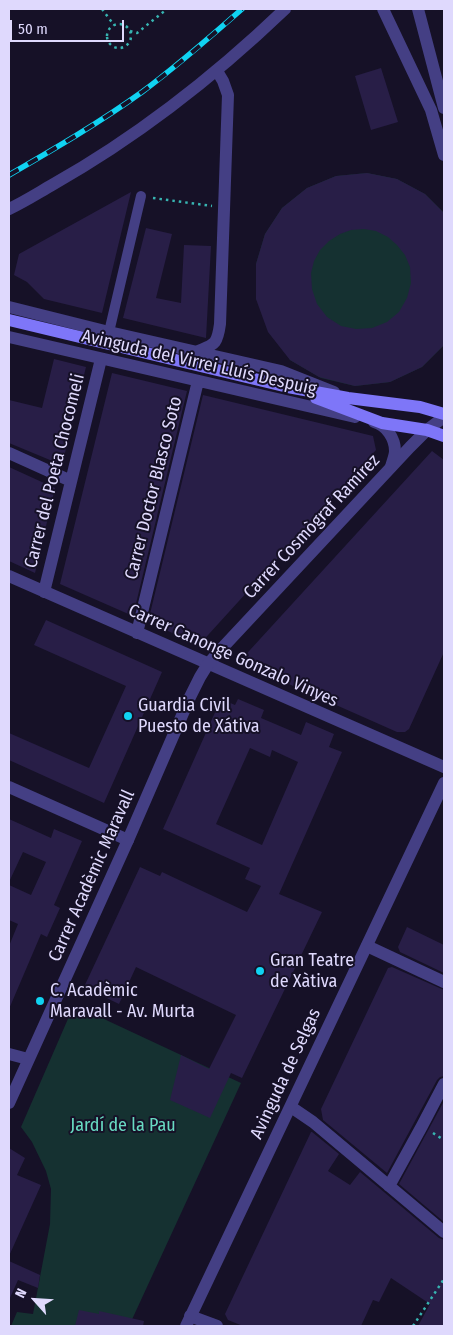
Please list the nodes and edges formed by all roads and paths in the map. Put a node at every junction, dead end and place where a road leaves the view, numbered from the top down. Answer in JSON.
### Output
{"nodes":[{"id":1,"x":102,"y":9,"type":"edge"},
{"id":2,"x":167,"y":9,"type":"edge"},
{"id":3,"x":285,"y":9,"type":"edge"},
{"id":4,"x":383,"y":9,"type":"edge"},
{"id":5,"x":418,"y":9,"type":"edge"},
{"id":6,"x":114,"y":25,"type":"junction"},
{"id":7,"x":130,"y":31,"type":"junction"},
{"id":8,"x":217,"y":71,"type":"junction"},
{"id":9,"x":444,"y":108,"type":"edge"},
{"id":10,"x":444,"y":155,"type":"edge"},
{"id":11,"x":141,"y":196,"type":"joint"},
{"id":12,"x":224,"y":208,"type":"junction"},
{"id":13,"x":9,"y":209,"type":"edge"},
{"id":14,"x":9,"y":306,"type":"edge"},
{"id":15,"x":9,"y":320,"type":"edge"},
{"id":16,"x":109,"y":332,"type":"junction"},
{"id":17,"x":9,"y":338,"type":"edge"},
{"id":18,"x":196,"y":352,"type":"junction"},
{"id":19,"x":101,"y":359,"type":"junction"},
{"id":20,"x":198,"y":381,"type":"junction"},
{"id":21,"x":288,"y":387,"type":"junction"},
{"id":22,"x":348,"y":398,"type":"junction"},
{"id":23,"x":444,"y":415,"type":"edge"},
{"id":24,"x":382,"y":423,"type":"junction"},
{"id":25,"x":427,"y":430,"type":"junction"},
{"id":26,"x":444,"y":436,"type":"edge"},
{"id":27,"x":9,"y":453,"type":"edge"},
{"id":28,"x":391,"y":467,"type":"junction"},
{"id":29,"x":71,"y":480,"type":"junction"},
{"id":30,"x":9,"y":576,"type":"edge"},
{"id":31,"x":44,"y":592,"type":"junction"},
{"id":32,"x":137,"y":633,"type":"junction"},
{"id":33,"x":208,"y":664,"type":"junction"},
{"id":34,"x":444,"y":767,"type":"edge"},
{"id":35,"x":444,"y":783,"type":"edge"},
{"id":36,"x":9,"y":787,"type":"edge"},
{"id":37,"x":128,"y":840,"type":"junction"},
{"id":38,"x":367,"y":946,"type":"junction"},
{"id":39,"x":444,"y":982,"type":"edge"},
{"id":40,"x":9,"y":1054,"type":"edge"},
{"id":41,"x":28,"y":1059,"type":"junction"},
{"id":42,"x":444,"y":1084,"type":"edge"},
{"id":43,"x":9,"y":1103,"type":"edge"},
{"id":44,"x":290,"y":1107,"type":"junction"},
{"id":45,"x":389,"y":1186,"type":"junction"},
{"id":46,"x":444,"y":1232,"type":"edge"},
{"id":47,"x":444,"y":1279,"type":"edge"},
{"id":48,"x":188,"y":1321,"type":"edge"},
{"id":49,"x":218,"y":1326,"type":"edge"},
{"id":50,"x":413,"y":1326,"type":"edge"}],
"edges":[{"from":1,"to":6,"type":"path"},
{"from":2,"to":7,"type":"path"},
{"from":3,"to":8,"type":"street"},
{"from":4,"to":10,"type":"street"},
{"from":5,"to":9,"type":"street"},
{"from":6,"to":7,"type":"path"},
{"from":6,"to":7,"type":"path"},
{"from":8,"to":12,"type":"street"},
{"from":8,"to":13,"type":"street"},
{"from":11,"to":12,"type":"path"},
{"from":11,"to":16,"type":"street"},
{"from":12,"to":18,"type":"street"},
{"from":14,"to":16,"type":"street","name":"Avinguda del Virrei Lluís Despuig"},
{"from":15,"to":21,"type":"main road","name":"Avinguda del Virrei Lluís Despuig"},
{"from":16,"to":18,"type":"street","name":"Avinguda del Virrei Lluís Despuig"},
{"from":17,"to":19,"type":"street","name":"Avinguda del Virrei Lluís Despuig"},
{"from":18,"to":22,"type":"street","name":"Avinguda del Virrei Lluís Despuig"},
{"from":19,"to":20,"type":"street","name":"Avinguda del Virrei Lluís Despuig"},
{"from":19,"to":29,"type":"street","name":"Carrer del Poeta Chocomeli"},
{"from":20,"to":24,"type":"street","name":"Avinguda del Virrei Lluís Despuig"},
{"from":20,"to":32,"type":"street","name":"Carrer Doctor Blasco Soto"},
{"from":21,"to":22,"type":"main road","name":"Avinguda del Virrei Lluís Despuig"},
{"from":21,"to":24,"type":"main road","name":"Avinguda del Virrei Lluís Despuig"},
{"from":22,"to":23,"type":"main road","name":"Avinguda del Virrei Lluís Despuig"},
{"from":23,"to":25,"type":"street","name":"Carrer Cosmògraf Ramírez"},
{"from":24,"to":25,"type":"main road","name":"Avinguda del Virrei Lluís Despuig"},
{"from":24,"to":28,"type":"street"},
{"from":25,"to":26,"type":"main road","name":"Avinguda del Virrei Lluís Despuig"},
{"from":25,"to":28,"type":"street","name":"Carrer Cosmògraf Ramírez"},
{"from":27,"to":29,"type":"street"},
{"from":28,"to":33,"type":"street","name":"Carrer Cosmògraf Ramírez"},
{"from":29,"to":31,"type":"street","name":"Carrer del Poeta Chocomeli"},
{"from":30,"to":31,"type":"street","name":"Carrer Canonge Gonzalo Vinyes"},
{"from":31,"to":32,"type":"street","name":"Carrer Canonge Gonzalo Vinyes"},
{"from":32,"to":33,"type":"street","name":"Carrer Canonge Gonzalo Vinyes"},
{"from":33,"to":34,"type":"street","name":"Carrer Canonge Gonzalo Vinyes"},
{"from":33,"to":37,"type":"street","name":"Carrer Acadèmic Maravall"},
{"from":35,"to":38,"type":"street","name":"Avinguda de Selgas"},
{"from":36,"to":37,"type":"street"},
{"from":37,"to":41,"type":"street","name":"Carrer Acadèmic Maravall"},
{"from":38,"to":39,"type":"street"},
{"from":38,"to":44,"type":"street","name":"Avinguda de Selgas"},
{"from":40,"to":41,"type":"street"},
{"from":41,"to":43,"type":"street","name":"Carrer Acadèmic Maravall"},
{"from":42,"to":45,"type":"street"},
{"from":44,"to":45,"type":"street"},
{"from":44,"to":48,"type":"street","name":"Avinguda de Selgas"},
{"from":45,"to":46,"type":"street"},
{"from":47,"to":50,"type":"path"},
{"from":48,"to":49,"type":"street"}]}
